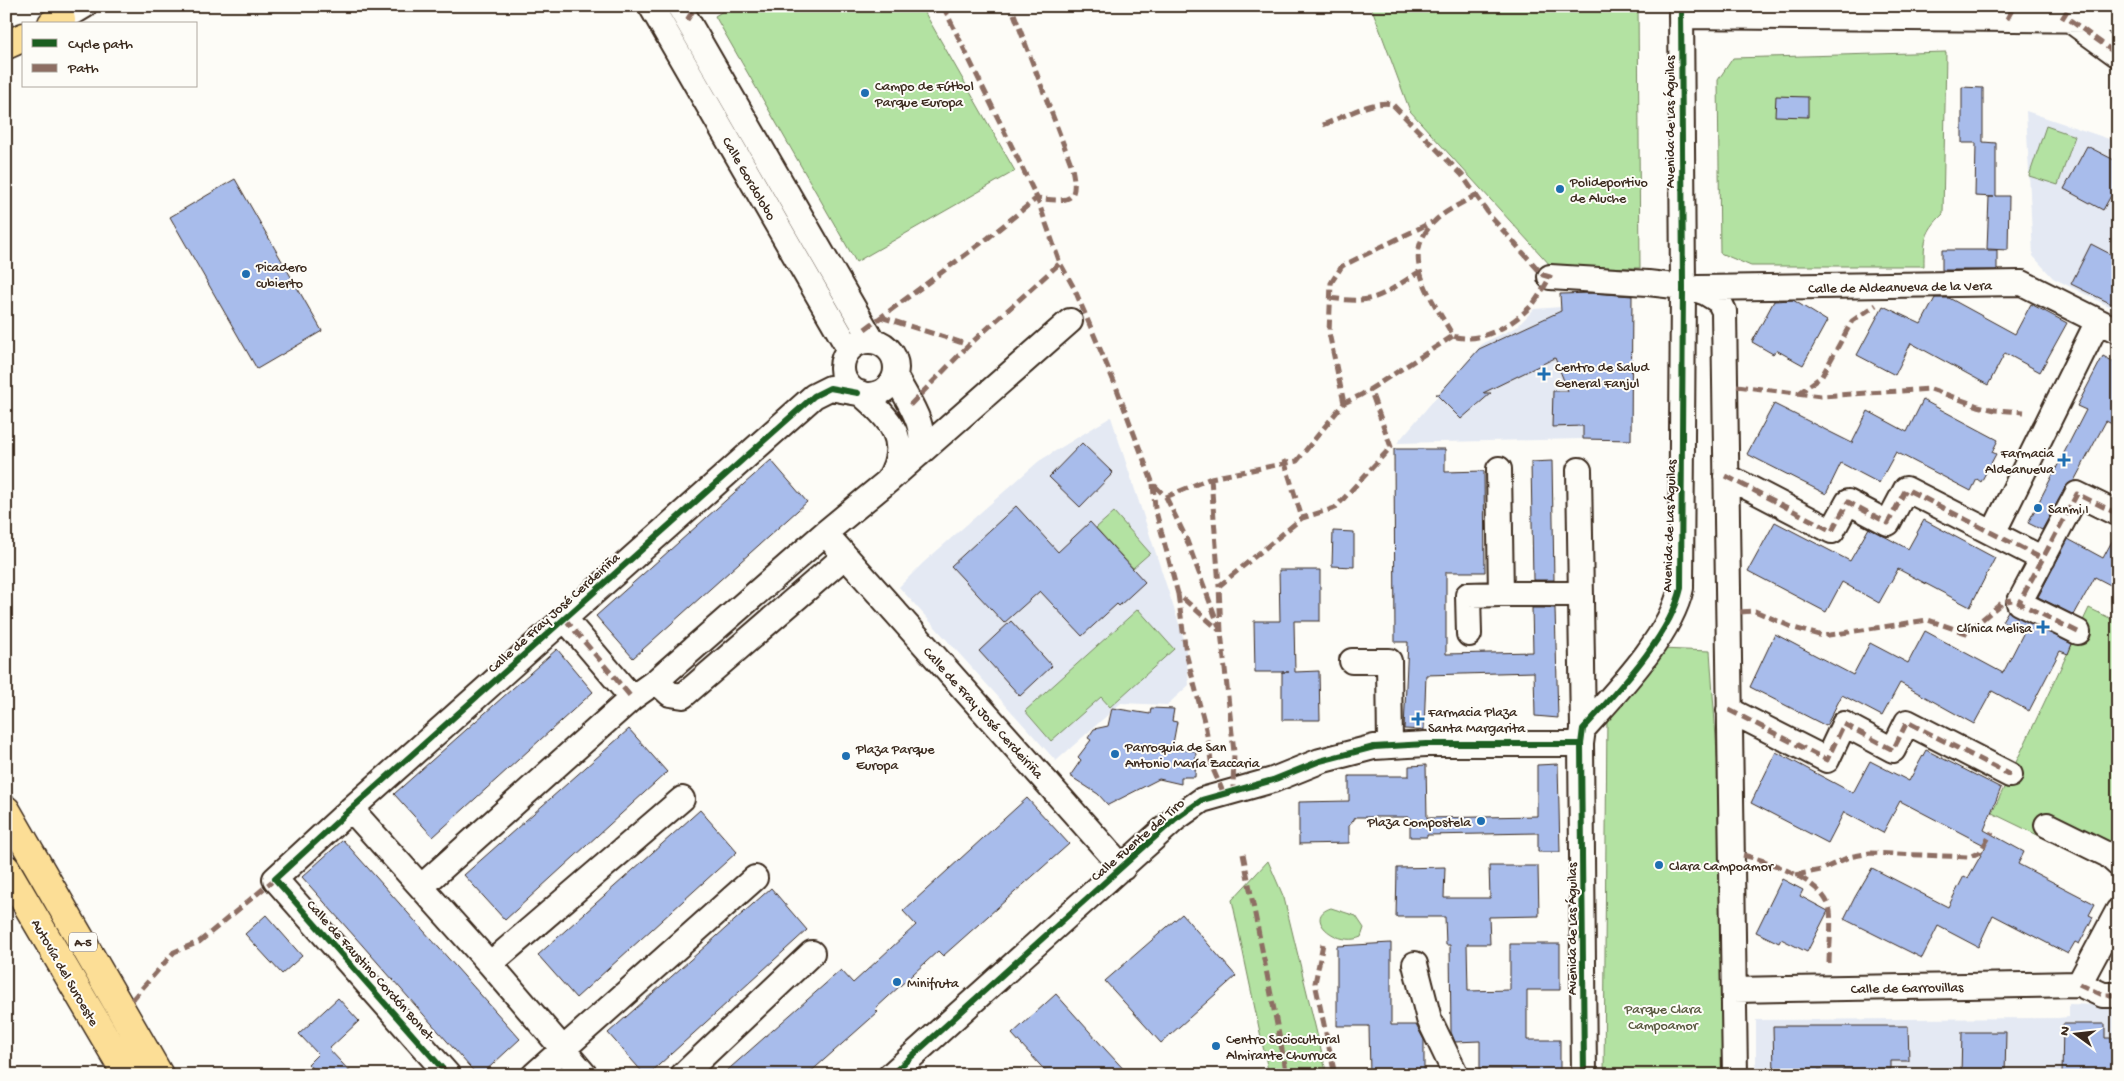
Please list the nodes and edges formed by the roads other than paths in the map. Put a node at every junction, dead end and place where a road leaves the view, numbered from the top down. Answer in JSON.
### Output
{"nodes":[{"id":1,"x":84,"y":6,"type":"edge"},
{"id":2,"x":651,"y":6,"type":"edge"},
{"id":3,"x":679,"y":6,"type":"edge"},
{"id":4,"x":1681,"y":11,"type":"edge"},
{"id":5,"x":2011,"y":12,"type":"edge"},
{"id":6,"x":2067,"y":15,"type":"edge"},
{"id":7,"x":2118,"y":20,"type":"edge"},
{"id":8,"x":57,"y":22,"type":"edge"},
{"id":9,"x":22,"y":38,"type":"edge"},
{"id":10,"x":22,"y":43,"type":"edge"},
{"id":11,"x":6,"y":45,"type":"edge"},
{"id":12,"x":22,"y":48,"type":"edge"},
{"id":13,"x":6,"y":52,"type":"edge"},
{"id":14,"x":2118,"y":55,"type":"edge"},
{"id":15,"x":6,"y":60,"type":"edge"},
{"id":16,"x":1550,"y":277,"type":"dead end"},
{"id":17,"x":1687,"y":288,"type":"junction"},
{"id":18,"x":1070,"y":321,"type":"dead end"},
{"id":19,"x":2108,"y":326,"type":"edge"},
{"id":20,"x":872,"y":340,"type":"junction"},
{"id":21,"x":849,"y":349,"type":"junction"},
{"id":22,"x":895,"y":376,"type":"junction"},
{"id":23,"x":859,"y":393,"type":"junction"},
{"id":24,"x":920,"y":454,"type":"junction"},
{"id":25,"x":1499,"y":468,"type":"dead end"},
{"id":26,"x":1580,"y":470,"type":"dead end"},
{"id":27,"x":1726,"y":476,"type":"junction"},
{"id":28,"x":888,"y":481,"type":"junction"},
{"id":29,"x":2118,"y":514,"type":"edge"},
{"id":30,"x":1999,"y":521,"type":"dead end"},
{"id":31,"x":825,"y":533,"type":"junction"},
{"id":32,"x":846,"y":556,"type":"junction"},
{"id":33,"x":2043,"y":559,"type":"junction"},
{"id":34,"x":1501,"y":594,"type":"junction"},
{"id":35,"x":1580,"y":594,"type":"junction"},
{"id":36,"x":565,"y":619,"type":"junction"},
{"id":37,"x":2078,"y":632,"type":"dead end"},
{"id":38,"x":1468,"y":634,"type":"dead end"},
{"id":39,"x":1352,"y":661,"type":"dead end"},
{"id":40,"x":656,"y":681,"type":"junction"},
{"id":41,"x":632,"y":698,"type":"junction"},
{"id":42,"x":1729,"y":710,"type":"junction"},
{"id":43,"x":1582,"y":737,"type":"junction"},
{"id":44,"x":1390,"y":746,"type":"junction"},
{"id":45,"x":2010,"y":775,"type":"dead end"},
{"id":46,"x":682,"y":799,"type":"dead end"},
{"id":47,"x":350,"y":809,"type":"junction"},
{"id":48,"x":6,"y":810,"type":"edge"},
{"id":49,"x":2118,"y":851,"type":"edge"},
{"id":50,"x":2118,"y":864,"type":"edge"},
{"id":51,"x":1123,"y":868,"type":"junction"},
{"id":52,"x":6,"y":869,"type":"edge"},
{"id":53,"x":755,"y":878,"type":"dead end"},
{"id":54,"x":275,"y":880,"type":"joint"},
{"id":55,"x":420,"y":887,"type":"junction"},
{"id":56,"x":2118,"y":911,"type":"edge"},
{"id":57,"x":812,"y":953,"type":"dead end"},
{"id":58,"x":490,"y":964,"type":"junction"},
{"id":59,"x":1415,"y":964,"type":"dead end"},
{"id":60,"x":2079,"y":984,"type":"junction"},
{"id":61,"x":1734,"y":990,"type":"junction"},
{"id":62,"x":2118,"y":995,"type":"edge"},
{"id":63,"x":562,"y":1049,"type":"junction"},
{"id":64,"x":127,"y":1075,"type":"edge"},
{"id":65,"x":159,"y":1075,"type":"edge"},
{"id":66,"x":448,"y":1075,"type":"edge"},
{"id":67,"x":534,"y":1075,"type":"edge"},
{"id":68,"x":585,"y":1075,"type":"edge"},
{"id":69,"x":683,"y":1075,"type":"edge"},
{"id":70,"x":891,"y":1075,"type":"edge"},
{"id":71,"x":1456,"y":1075,"type":"edge"},
{"id":72,"x":1584,"y":1075,"type":"edge"},
{"id":73,"x":1735,"y":1075,"type":"edge"}],
"edges":[{"from":1,"to":8,"type":"street"},
{"from":2,"to":21,"type":"street","name":"Calle Gordolobo"},
{"from":3,"to":20,"type":"street","name":"Calle Gordolobo"},
{"from":4,"to":5,"type":"street"},
{"from":4,"to":17,"type":"street","name":"Avenida de Las Águilas"},
{"from":5,"to":6,"type":"street"},
{"from":6,"to":7,"type":"street"},
{"from":6,"to":14,"type":"street"},
{"from":9,"to":11,"type":"highway"},
{"from":10,"to":13,"type":"street"},
{"from":12,"to":15,"type":"street"},
{"from":16,"to":17,"type":"street"},
{"from":17,"to":19,"type":"street","name":"Calle de Aldeanueva de la Vera"},
{"from":17,"to":27,"type":"street"},
{"from":17,"to":43,"type":"street","name":"Avenida de Las Águilas"},
{"from":18,"to":24,"type":"street"},
{"from":19,"to":30,"type":"street","name":"Calle de Aldeanueva de la Vera"},
{"from":20,"to":21,"type":"street"},
{"from":20,"to":22,"type":"street"},
{"from":21,"to":23,"type":"street"},
{"from":22,"to":23,"type":"street"},
{"from":22,"to":24,"type":"street"},
{"from":23,"to":28,"type":"street"},
{"from":23,"to":36,"type":"street","name":"Calle de Fray José Cerdeiriña"},
{"from":24,"to":28,"type":"street"},
{"from":25,"to":34,"type":"street"},
{"from":26,"to":35,"type":"street","name":"Avenida de Las Águilas"},
{"from":27,"to":33,"type":"street"},
{"from":27,"to":42,"type":"street"},
{"from":28,"to":31,"type":"street"},
{"from":29,"to":33,"type":"street"},
{"from":31,"to":32,"type":"street","name":"Calle de Fray José Cerdeiriña"},
{"from":31,"to":40,"type":"street"},
{"from":32,"to":40,"type":"street"},
{"from":32,"to":51,"type":"street","name":"Calle de Fray José Cerdeiriña"},
{"from":33,"to":37,"type":"street"},
{"from":34,"to":35,"type":"street"},
{"from":34,"to":38,"type":"street"},
{"from":35,"to":43,"type":"street","name":"Avenida de Las Águilas"},
{"from":36,"to":41,"type":"street"},
{"from":36,"to":47,"type":"street","name":"Calle de Fray José Cerdeiriña"},
{"from":39,"to":44,"type":"street"},
{"from":40,"to":41,"type":"street"},
{"from":41,"to":55,"type":"street"},
{"from":42,"to":45,"type":"street"},
{"from":42,"to":61,"type":"street"},
{"from":43,"to":44,"type":"street","name":"Calle Fuente del Tiro"},
{"from":43,"to":72,"type":"street","name":"Avenida de Las Águilas"},
{"from":44,"to":51,"type":"street","name":"Calle Fuente del Tiro"},
{"from":46,"to":58,"type":"street"},
{"from":47,"to":54,"type":"street","name":"Calle de Fray José Cerdeiriña"},
{"from":47,"to":55,"type":"street"},
{"from":48,"to":65,"type":"highway","number":"A-5"},
{"from":49,"to":50,"type":"street"},
{"from":51,"to":70,"type":"street","name":"Calle Fuente del Tiro"},
{"from":52,"to":64,"type":"highway","name":"Autovía del Suroeste","number":"A-5"},
{"from":53,"to":63,"type":"street"},
{"from":54,"to":66,"type":"street","name":"Calle de Faustino Cordón Bonet"},
{"from":55,"to":58,"type":"street"},
{"from":56,"to":60,"type":"street"},
{"from":57,"to":69,"type":"street"},
{"from":58,"to":63,"type":"street"},
{"from":59,"to":71,"type":"street"},
{"from":60,"to":61,"type":"street","name":"Calle de Garrovillas"},
{"from":60,"to":62,"type":"street","name":"Calle de Garrovillas"},
{"from":61,"to":73,"type":"street"},
{"from":63,"to":67,"type":"street"},
{"from":63,"to":68,"type":"street"}]}
